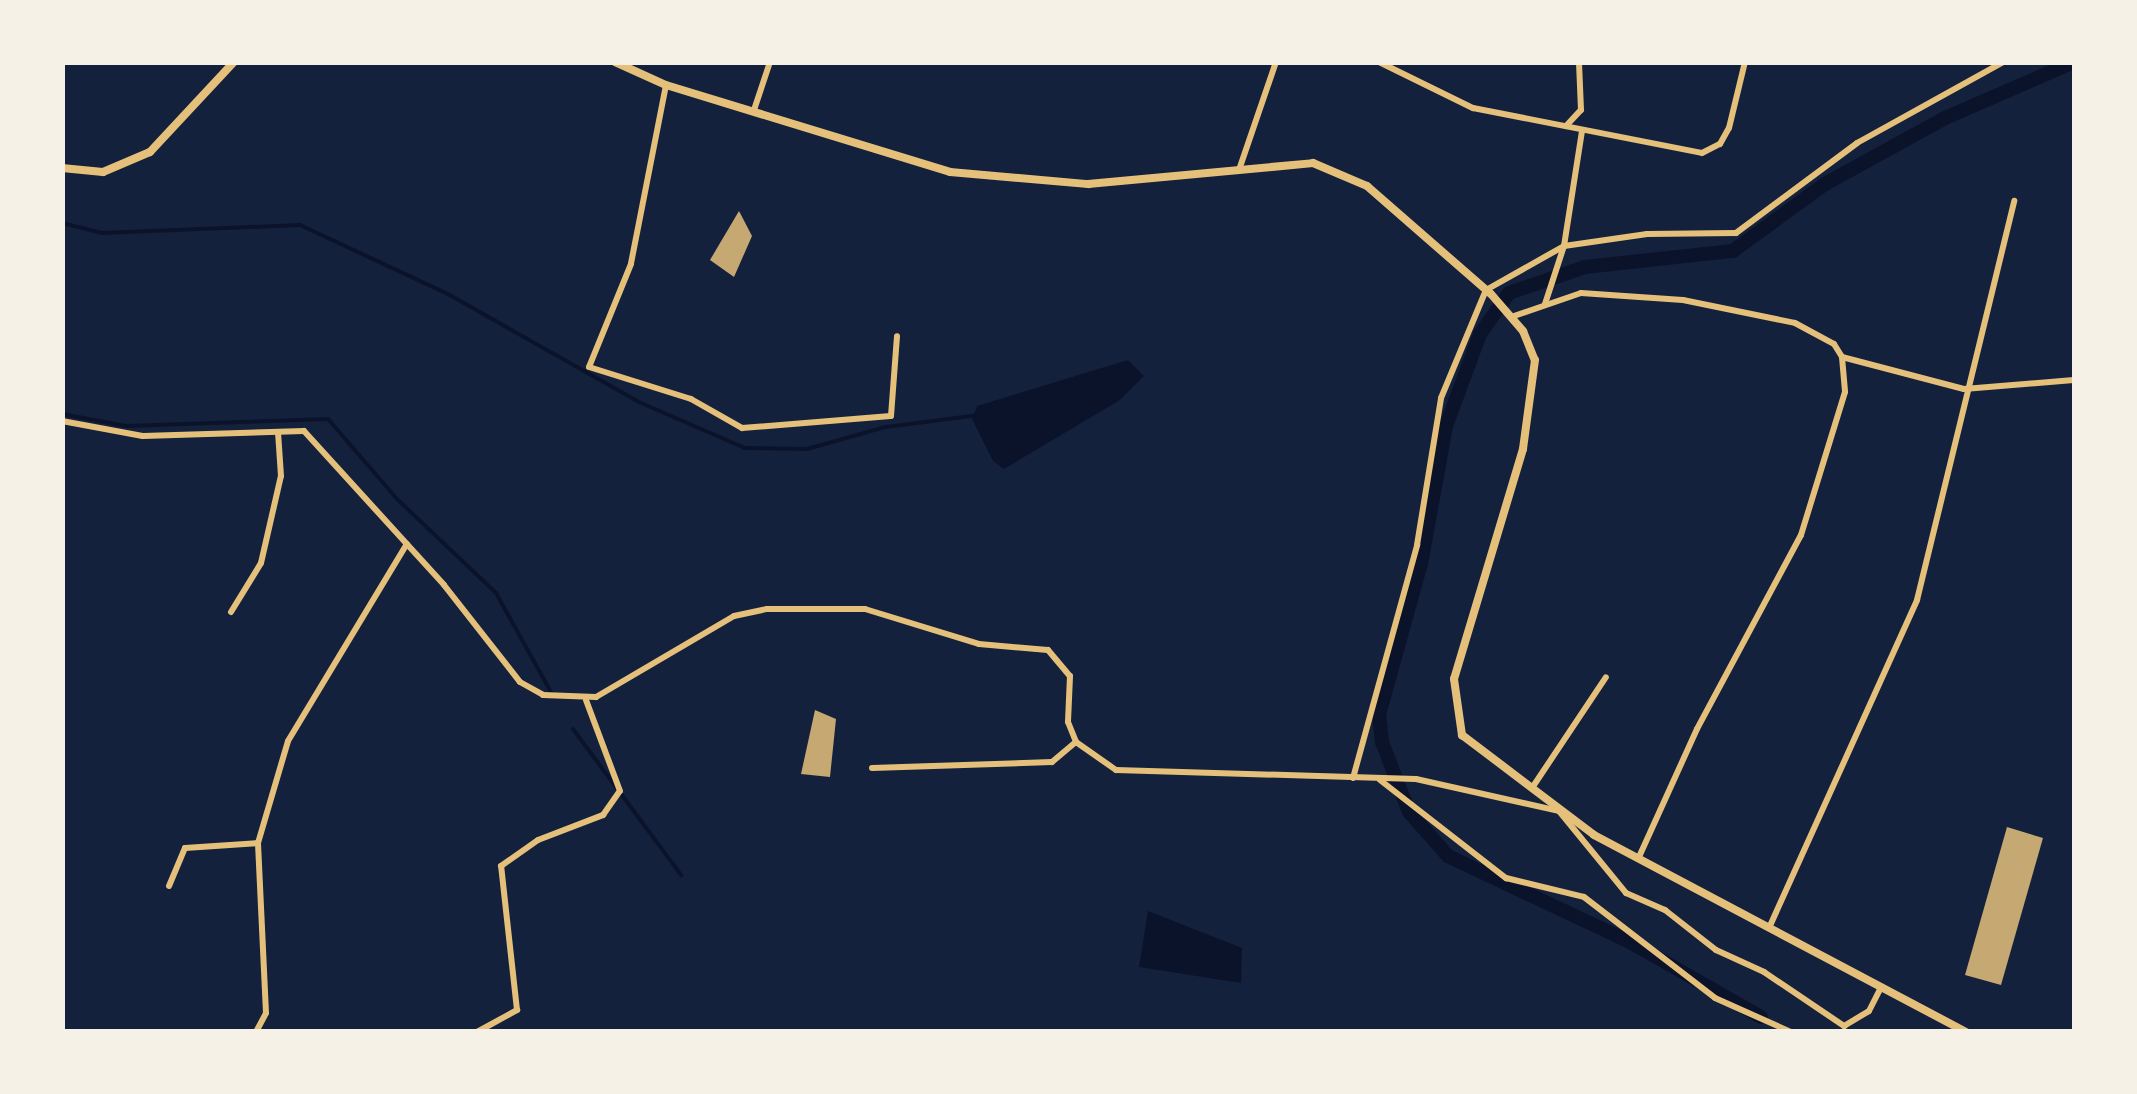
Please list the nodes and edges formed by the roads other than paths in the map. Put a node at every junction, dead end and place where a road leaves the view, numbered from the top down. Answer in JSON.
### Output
{"nodes":[{"id":1,"x":234,"y":62,"type":"edge"},
{"id":2,"x":614,"y":62,"type":"edge"},
{"id":3,"x":770,"y":62,"type":"edge"},
{"id":4,"x":1276,"y":62,"type":"edge"},
{"id":5,"x":1378,"y":62,"type":"edge"},
{"id":6,"x":1579,"y":62,"type":"edge"},
{"id":7,"x":1746,"y":62,"type":"edge"},
{"id":8,"x":2003,"y":62,"type":"edge"},
{"id":9,"x":666,"y":85,"type":"junction"},
{"id":10,"x":754,"y":110,"type":"junction"},
{"id":11,"x":1565,"y":127,"type":"junction"},
{"id":12,"x":1582,"y":130,"type":"junction"},
{"id":13,"x":1240,"y":167,"type":"junction"},
{"id":14,"x":62,"y":168,"type":"edge"},
{"id":15,"x":2014,"y":201,"type":"dead end"},
{"id":16,"x":1564,"y":246,"type":"junction"},
{"id":17,"x":1488,"y":292,"type":"junction"},
{"id":18,"x":1545,"y":305,"type":"junction"},
{"id":19,"x":1511,"y":317,"type":"junction"},
{"id":20,"x":897,"y":336,"type":"dead end"},
{"id":21,"x":1842,"y":357,"type":"junction"},
{"id":22,"x":2074,"y":380,"type":"edge"},
{"id":23,"x":1964,"y":389,"type":"junction"},
{"id":24,"x":62,"y":421,"type":"edge"},
{"id":25,"x":278,"y":432,"type":"junction"},
{"id":26,"x":407,"y":544,"type":"junction"},
{"id":27,"x":231,"y":612,"type":"dead end"},
{"id":28,"x":1606,"y":677,"type":"dead end"},
{"id":29,"x":586,"y":700,"type":"junction"},
{"id":30,"x":1076,"y":742,"type":"junction"},
{"id":31,"x":872,"y":768,"type":"dead end"},
{"id":32,"x":1353,"y":778,"type":"junction"},
{"id":33,"x":1380,"y":779,"type":"junction"},
{"id":34,"x":1531,"y":790,"type":"junction"},
{"id":35,"x":1559,"y":811,"type":"junction"},
{"id":36,"x":258,"y":843,"type":"junction"},
{"id":37,"x":1639,"y":857,"type":"junction"},
{"id":38,"x":169,"y":886,"type":"dead end"},
{"id":39,"x":1770,"y":928,"type":"junction"},
{"id":40,"x":1881,"y":987,"type":"junction"},
{"id":41,"x":256,"y":1032,"type":"edge"},
{"id":42,"x":477,"y":1032,"type":"edge"},
{"id":43,"x":1791,"y":1032,"type":"edge"},
{"id":44,"x":1966,"y":1032,"type":"edge"}],
"edges":[{"from":1,"to":14,"type":"street"},
{"from":2,"to":9,"type":"street"},
{"from":3,"to":10,"type":"street"},
{"from":4,"to":13,"type":"street"},
{"from":5,"to":11,"type":"street"},
{"from":6,"to":11,"type":"street"},
{"from":7,"to":12,"type":"street"},
{"from":8,"to":16,"type":"street"},
{"from":9,"to":10,"type":"street"},
{"from":9,"to":20,"type":"street"},
{"from":10,"to":13,"type":"street"},
{"from":11,"to":12,"type":"street"},
{"from":12,"to":16,"type":"street"},
{"from":13,"to":17,"type":"street"},
{"from":15,"to":23,"type":"street"},
{"from":16,"to":17,"type":"street"},
{"from":16,"to":18,"type":"street"},
{"from":17,"to":19,"type":"street"},
{"from":17,"to":32,"type":"street"},
{"from":18,"to":19,"type":"street"},
{"from":18,"to":21,"type":"street"},
{"from":19,"to":34,"type":"street"},
{"from":21,"to":23,"type":"street"},
{"from":21,"to":37,"type":"street"},
{"from":22,"to":23,"type":"street"},
{"from":23,"to":39,"type":"street"},
{"from":24,"to":25,"type":"street"},
{"from":25,"to":26,"type":"street"},
{"from":25,"to":27,"type":"street"},
{"from":26,"to":29,"type":"street"},
{"from":26,"to":36,"type":"street"},
{"from":28,"to":34,"type":"street"},
{"from":29,"to":30,"type":"street"},
{"from":29,"to":42,"type":"street"},
{"from":30,"to":31,"type":"street"},
{"from":30,"to":32,"type":"street"},
{"from":32,"to":33,"type":"street"},
{"from":33,"to":35,"type":"street"},
{"from":33,"to":43,"type":"street"},
{"from":34,"to":35,"type":"street"},
{"from":35,"to":37,"type":"street"},
{"from":35,"to":40,"type":"street"},
{"from":36,"to":38,"type":"street"},
{"from":36,"to":41,"type":"street"},
{"from":37,"to":39,"type":"street"},
{"from":39,"to":40,"type":"street"},
{"from":40,"to":44,"type":"street"}]}
